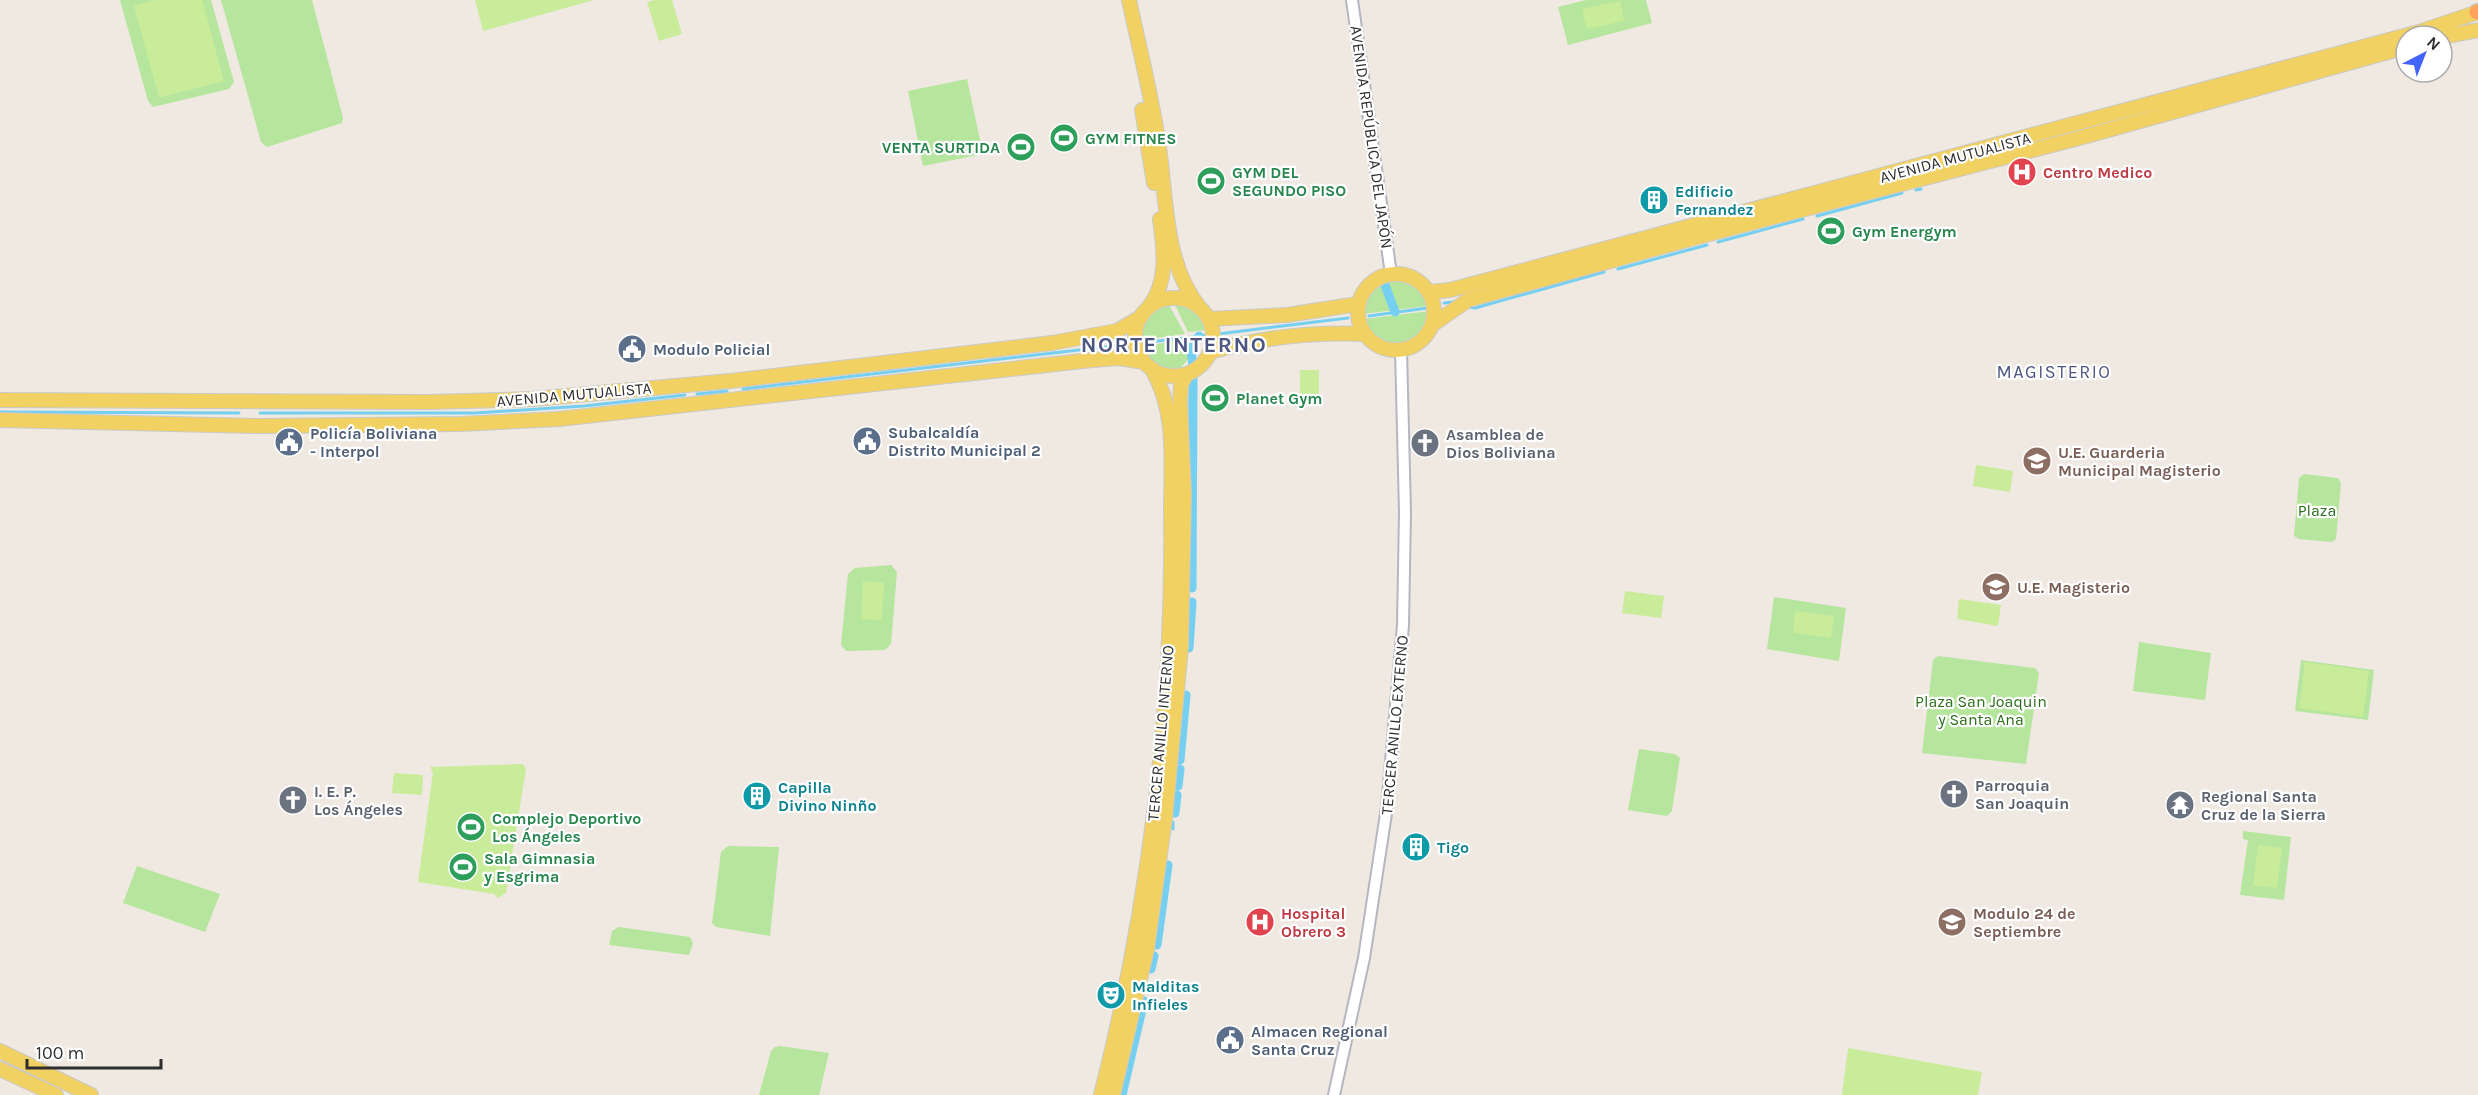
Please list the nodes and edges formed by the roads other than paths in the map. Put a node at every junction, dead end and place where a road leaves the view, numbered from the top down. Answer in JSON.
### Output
{"nodes":[{"id":1,"x":1120,"y":0,"type":"edge"},
{"id":2,"x":1129,"y":0,"type":"edge"},
{"id":3,"x":1352,"y":0,"type":"edge"},
{"id":4,"x":2478,"y":12,"type":"edge"},
{"id":5,"x":2478,"y":30,"type":"edge"},
{"id":6,"x":2454,"y":35,"type":"edge"},
{"id":7,"x":2394,"y":50,"type":"edge"},
{"id":8,"x":2047,"y":132,"type":"junction"},
{"id":9,"x":1991,"y":147,"type":"junction"},
{"id":10,"x":2004,"y":158,"type":"junction"},
{"id":11,"x":1952,"y":173,"type":"junction"},
{"id":12,"x":1391,"y":274,"type":"junction"},
{"id":13,"x":1429,"y":292,"type":"junction"},
{"id":14,"x":1358,"y":304,"type":"junction"},
{"id":15,"x":1145,"y":312,"type":"junction"},
{"id":16,"x":1204,"y":313,"type":"junction"},
{"id":17,"x":1432,"y":325,"type":"junction"},
{"id":18,"x":1365,"y":334,"type":"junction"},
{"id":19,"x":1401,"y":350,"type":"junction"},
{"id":20,"x":1210,"y":352,"type":"junction"},
{"id":21,"x":1148,"y":366,"type":"junction"},
{"id":22,"x":1186,"y":374,"type":"junction"},
{"id":23,"x":692,"y":386,"type":"junction"},
{"id":24,"x":0,"y":400,"type":"edge"},
{"id":25,"x":694,"y":403,"type":"junction"},
{"id":26,"x":250,"y":414,"type":"junction"},
{"id":27,"x":0,"y":420,"type":"edge"},
{"id":28,"x":1172,"y":478,"type":"junction"},
{"id":29,"x":1181,"y":593,"type":"junction"},
{"id":30,"x":1168,"y":651,"type":"junction"},
{"id":31,"x":1179,"y":667,"type":"junction"},
{"id":32,"x":1160,"y":753,"type":"junction"},
{"id":33,"x":1152,"y":818,"type":"junction"},
{"id":34,"x":1163,"y":836,"type":"junction"},
{"id":35,"x":1146,"y":946,"type":"junction"},
{"id":36,"x":0,"y":1051,"type":"edge"},
{"id":37,"x":1110,"y":1056,"type":"junction"},
{"id":38,"x":0,"y":1069,"type":"edge"},
{"id":39,"x":1106,"y":1093,"type":"edge"},
{"id":40,"x":56,"y":1095,"type":"edge"},
{"id":41,"x":91,"y":1095,"type":"edge"},
{"id":42,"x":1334,"y":1095,"type":"edge"}],
"edges":[{"from":1,"to":15,"type":"main road"},
{"from":2,"to":16,"type":"main road"},
{"from":3,"to":12,"type":"street","name":"AVENIDA REPÚBLICA DEL JAPÓN"},
{"from":4,"to":8,"type":"main road","name":"AVENIDA MUTUALISTA"},
{"from":5,"to":6,"type":"main road"},
{"from":7,"to":10,"type":"main road","name":"AVENIDA MUTUALISTA"},
{"from":8,"to":9,"type":"main road","name":"AVENIDA MUTUALISTA"},
{"from":8,"to":10,"type":"main road"},
{"from":9,"to":11,"type":"main road"},
{"from":9,"to":13,"type":"main road","name":"AVENIDA MUTUALISTA"},
{"from":10,"to":11,"type":"main road","name":"AVENIDA MUTUALISTA"},
{"from":11,"to":17,"type":"main road","name":"AVENIDA MUTUALISTA"},
{"from":12,"to":13,"type":"main road"},
{"from":12,"to":14,"type":"main road"},
{"from":13,"to":17,"type":"main road"},
{"from":14,"to":16,"type":"main road"},
{"from":14,"to":18,"type":"main road"},
{"from":15,"to":16,"type":"main road"},
{"from":15,"to":21,"type":"main road"},
{"from":15,"to":23,"type":"main road","name":"AVENIDA MUTUALISTA"},
{"from":16,"to":20,"type":"main road"},
{"from":17,"to":19,"type":"main road"},
{"from":18,"to":19,"type":"main road"},
{"from":18,"to":20,"type":"main road"},
{"from":19,"to":42,"type":"street","name":"TERCER ANILLO EXTERNO"},
{"from":20,"to":22,"type":"main road"},
{"from":21,"to":22,"type":"main road"},
{"from":21,"to":25,"type":"main road","name":"AVENIDA MUTUALISTA"},
{"from":21,"to":28,"type":"main road","name":"TERCER ANILLO INTERNO"},
{"from":22,"to":29,"type":"main road","name":"TERCER ANILLO INTERNO"},
{"from":23,"to":25,"type":"main road"},
{"from":23,"to":26,"type":"main road","name":"AVENIDA MUTUALISTA"},
{"from":24,"to":26,"type":"main road","name":"AVENIDA MUTUALISTA"},
{"from":25,"to":26,"type":"main road","name":"AVENIDA MUTUALISTA"},
{"from":26,"to":27,"type":"main road","name":"AVENIDA MUTUALISTA"},
{"from":28,"to":29,"type":"main road"},
{"from":28,"to":30,"type":"main road","name":"TERCER ANILLO INTERNO"},
{"from":29,"to":30,"type":"main road"},
{"from":29,"to":31,"type":"main road","name":"TERCER ANILLO INTERNO"},
{"from":30,"to":32,"type":"main road","name":"TERCER ANILLO INTERNO"},
{"from":31,"to":32,"type":"main road"},
{"from":31,"to":34,"type":"main road","name":"TERCER ANILLO INTERNO"},
{"from":32,"to":33,"type":"main road","name":"TERCER ANILLO INTERNO"},
{"from":32,"to":34,"type":"main road"},
{"from":33,"to":35,"type":"main road"},
{"from":33,"to":37,"type":"main road","name":"TERCER ANILLO INTERNO"},
{"from":34,"to":35,"type":"main road","name":"TERCER ANILLO INTERNO"},
{"from":35,"to":37,"type":"main road"},
{"from":35,"to":39,"type":"main road","name":"TERCER ANILLO INTERNO"},
{"from":36,"to":41,"type":"main road"},
{"from":37,"to":39,"type":"main road","name":"TERCER ANILLO INTERNO"},
{"from":38,"to":40,"type":"main road"}]}
